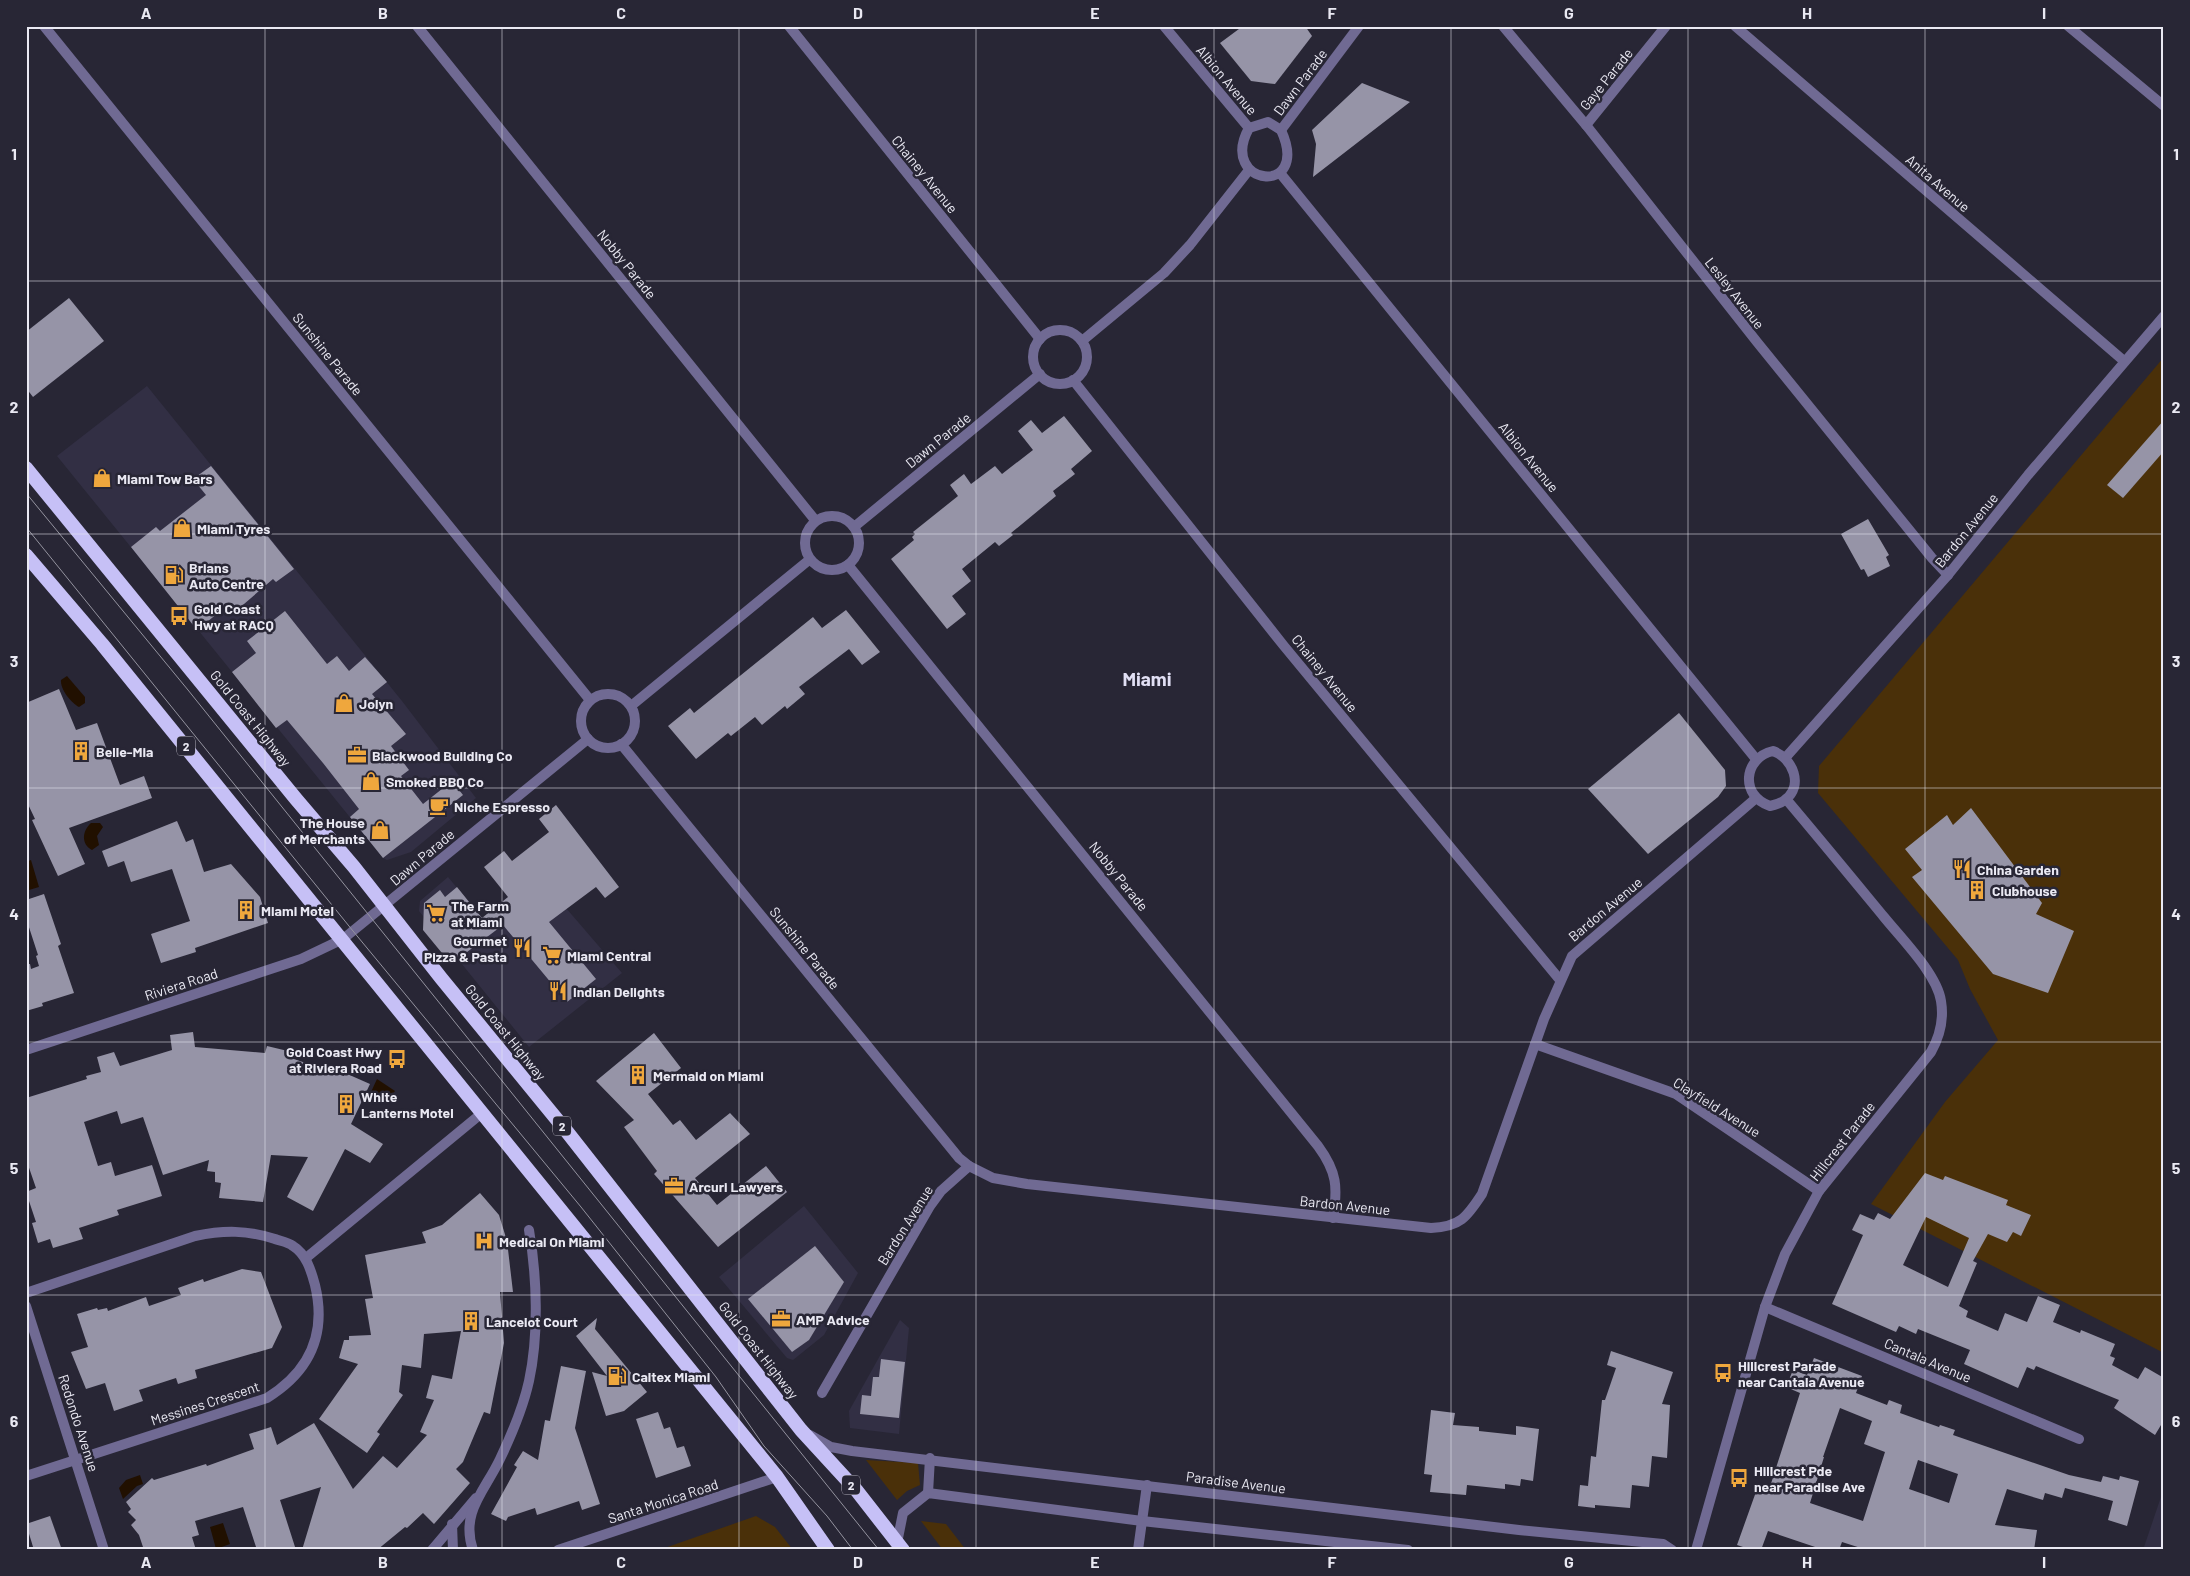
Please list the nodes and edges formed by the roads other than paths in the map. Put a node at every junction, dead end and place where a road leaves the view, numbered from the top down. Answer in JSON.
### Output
{"nodes":[{"id":1,"x":44,"y":26,"type":"edge"},
{"id":2,"x":417,"y":26,"type":"edge"},
{"id":3,"x":789,"y":26,"type":"edge"},
{"id":4,"x":1164,"y":26,"type":"edge"},
{"id":5,"x":1359,"y":26,"type":"edge"},
{"id":6,"x":1503,"y":26,"type":"edge"},
{"id":7,"x":1666,"y":26,"type":"edge"},
{"id":8,"x":1735,"y":26,"type":"edge"},
{"id":9,"x":2068,"y":26,"type":"edge"},
{"id":10,"x":2164,"y":106,"type":"edge"},
{"id":11,"x":1586,"y":125,"type":"junction"},
{"id":12,"x":1250,"y":128,"type":"junction"},
{"id":13,"x":1281,"y":130,"type":"junction"},
{"id":14,"x":1249,"y":170,"type":"junction"},
{"id":15,"x":1280,"y":173,"type":"junction"},
{"id":16,"x":2164,"y":316,"type":"edge"},
{"id":17,"x":1040,"y":339,"type":"junction"},
{"id":18,"x":1082,"y":341,"type":"junction"},
{"id":19,"x":2124,"y":361,"type":"junction"},
{"id":20,"x":1040,"y":374,"type":"junction"},
{"id":21,"x":1074,"y":380,"type":"junction"},
{"id":22,"x":26,"y":468,"type":"edge"},
{"id":23,"x":815,"y":520,"type":"junction"},
{"id":24,"x":854,"y":527,"type":"junction"},
{"id":25,"x":26,"y":555,"type":"edge"},
{"id":26,"x":810,"y":560,"type":"junction"},
{"id":27,"x":848,"y":565,"type":"junction"},
{"id":28,"x":1948,"y":575,"type":"junction"},
{"id":29,"x":590,"y":700,"type":"junction"},
{"id":30,"x":631,"y":706,"type":"junction"},
{"id":31,"x":588,"y":739,"type":"junction"},
{"id":32,"x":621,"y":744,"type":"junction"},
{"id":33,"x":1786,"y":757,"type":"junction"},
{"id":34,"x":1756,"y":759,"type":"junction"},
{"id":35,"x":1755,"y":799,"type":"junction"},
{"id":36,"x":1786,"y":799,"type":"junction"},
{"id":37,"x":384,"y":906,"type":"junction"},
{"id":38,"x":342,"y":939,"type":"junction"},
{"id":39,"x":1560,"y":980,"type":"junction"},
{"id":40,"x":1534,"y":1044,"type":"junction"},
{"id":41,"x":26,"y":1050,"type":"edge"},
{"id":42,"x":482,"y":1113,"type":"junction"},
{"id":43,"x":969,"y":1166,"type":"junction"},
{"id":44,"x":1819,"y":1191,"type":"junction"},
{"id":45,"x":1333,"y":1218,"type":"junction"},
{"id":46,"x":529,"y":1230,"type":"dead end"},
{"id":47,"x":306,"y":1258,"type":"junction"},
{"id":48,"x":26,"y":1293,"type":"edge"},
{"id":49,"x":26,"y":1306,"type":"edge"},
{"id":50,"x":1765,"y":1307,"type":"junction"},
{"id":51,"x":822,"y":1393,"type":"dead end"},
{"id":52,"x":801,"y":1430,"type":"junction"},
{"id":53,"x":2079,"y":1439,"type":"dead end"},
{"id":54,"x":930,"y":1458,"type":"junction"},
{"id":55,"x":77,"y":1459,"type":"junction"},
{"id":56,"x":26,"y":1476,"type":"edge"},
{"id":57,"x":777,"y":1477,"type":"junction"},
{"id":58,"x":1147,"y":1485,"type":"junction"},
{"id":59,"x":928,"y":1493,"type":"junction"},
{"id":60,"x":478,"y":1496,"type":"junction"},
{"id":61,"x":1142,"y":1521,"type":"junction"},
{"id":62,"x":452,"y":1524,"type":"junction"},
{"id":63,"x":900,"y":1546,"type":"edge"},
{"id":64,"x":104,"y":1550,"type":"edge"},
{"id":65,"x":432,"y":1550,"type":"edge"},
{"id":66,"x":454,"y":1550,"type":"edge"},
{"id":67,"x":473,"y":1550,"type":"edge"},
{"id":68,"x":558,"y":1550,"type":"edge"},
{"id":69,"x":828,"y":1550,"type":"edge"},
{"id":70,"x":1138,"y":1550,"type":"edge"},
{"id":71,"x":1408,"y":1550,"type":"edge"},
{"id":72,"x":1672,"y":1550,"type":"edge"},
{"id":73,"x":1696,"y":1550,"type":"edge"}],
"edges":[{"from":1,"to":29,"type":"street","name":"Sunshine Parade"},
{"from":2,"to":23,"type":"street","name":"Nobby Parade"},
{"from":3,"to":17,"type":"street","name":"Chainey Avenue"},
{"from":4,"to":12,"type":"street","name":"Albion Avenue"},
{"from":5,"to":13,"type":"street","name":"Dawn Parade"},
{"from":6,"to":11,"type":"street","name":"Lesley Avenue"},
{"from":7,"to":11,"type":"street","name":"Gaye Parade"},
{"from":8,"to":19,"type":"street","name":"Anita Avenue"},
{"from":9,"to":10,"type":"street"},
{"from":11,"to":28,"type":"street","name":"Lesley Avenue"},
{"from":12,"to":13,"type":"street"},
{"from":12,"to":14,"type":"street"},
{"from":13,"to":15,"type":"street"},
{"from":14,"to":15,"type":"street"},
{"from":14,"to":18,"type":"street"},
{"from":15,"to":34,"type":"street","name":"Albion Avenue"},
{"from":16,"to":19,"type":"street","name":"Bardon Avenue"},
{"from":17,"to":18,"type":"street"},
{"from":17,"to":20,"type":"street"},
{"from":18,"to":21,"type":"street"},
{"from":19,"to":28,"type":"street","name":"Bardon Avenue"},
{"from":20,"to":21,"type":"street"},
{"from":20,"to":24,"type":"street","name":"Dawn Parade"},
{"from":21,"to":39,"type":"street","name":"Chainey Avenue"},
{"from":22,"to":37,"type":"highway","name":"Gold Coast Highway","number":"2"},
{"from":23,"to":24,"type":"street"},
{"from":23,"to":26,"type":"street"},
{"from":24,"to":27,"type":"street"},
{"from":25,"to":38,"type":"highway","number":"2"},
{"from":26,"to":27,"type":"street"},
{"from":26,"to":30,"type":"street"},
{"from":27,"to":45,"type":"street","name":"Nobby Parade"},
{"from":28,"to":33,"type":"street","name":"Bardon Avenue"},
{"from":29,"to":30,"type":"street"},
{"from":29,"to":31,"type":"street"},
{"from":30,"to":32,"type":"street"},
{"from":31,"to":32,"type":"street"},
{"from":31,"to":37,"type":"street","name":"Dawn Parade"},
{"from":32,"to":43,"type":"street","name":"Sunshine Parade"},
{"from":33,"to":34,"type":"street"},
{"from":33,"to":36,"type":"street"},
{"from":34,"to":35,"type":"street"},
{"from":35,"to":36,"type":"street"},
{"from":35,"to":39,"type":"street","name":"Bardon Avenue"},
{"from":36,"to":44,"type":"street","name":"Hillcrest Parade"},
{"from":37,"to":38,"type":"street","name":"Dawn Parade"},
{"from":37,"to":52,"type":"highway","name":"Gold Coast Highway","number":"2"},
{"from":38,"to":41,"type":"street","name":"Riviera Road"},
{"from":38,"to":42,"type":"highway","number":"2"},
{"from":39,"to":40,"type":"street","name":"Bardon Avenue"},
{"from":40,"to":44,"type":"street","name":"Clayfield Avenue"},
{"from":40,"to":45,"type":"street","name":"Bardon Avenue"},
{"from":42,"to":47,"type":"street"},
{"from":42,"to":57,"type":"highway","number":"2"},
{"from":43,"to":45,"type":"street","name":"Bardon Avenue"},
{"from":43,"to":51,"type":"street","name":"Bardon Avenue"},
{"from":44,"to":50,"type":"street","name":"Hillcrest Parade"},
{"from":46,"to":60,"type":"street"},
{"from":47,"to":48,"type":"street"},
{"from":47,"to":55,"type":"street","name":"Messines Crescent"},
{"from":49,"to":55,"type":"street","name":"Redondo Avenue"},
{"from":50,"to":53,"type":"street","name":"Cantala Avenue"},
{"from":50,"to":73,"type":"street","name":"Hillcrest Parade"},
{"from":52,"to":54,"type":"street","name":"Paradise Avenue"},
{"from":52,"to":63,"type":"highway","name":"Gold Coast Highway","number":"2"},
{"from":54,"to":58,"type":"street","name":"Paradise Avenue"},
{"from":54,"to":59,"type":"street"},
{"from":55,"to":56,"type":"street","name":"Messines Crescent"},
{"from":55,"to":64,"type":"street","name":"Redondo Avenue"},
{"from":57,"to":68,"type":"street","name":"Santa Monica Road"},
{"from":57,"to":69,"type":"highway","number":"2"},
{"from":58,"to":61,"type":"street"},
{"from":58,"to":72,"type":"street","name":"Paradise Avenue"},
{"from":59,"to":61,"type":"street"},
{"from":59,"to":63,"type":"street"},
{"from":60,"to":62,"type":"street"},
{"from":60,"to":67,"type":"street"},
{"from":61,"to":70,"type":"street"},
{"from":61,"to":71,"type":"street"},
{"from":62,"to":65,"type":"street"},
{"from":62,"to":66,"type":"street"}]}
